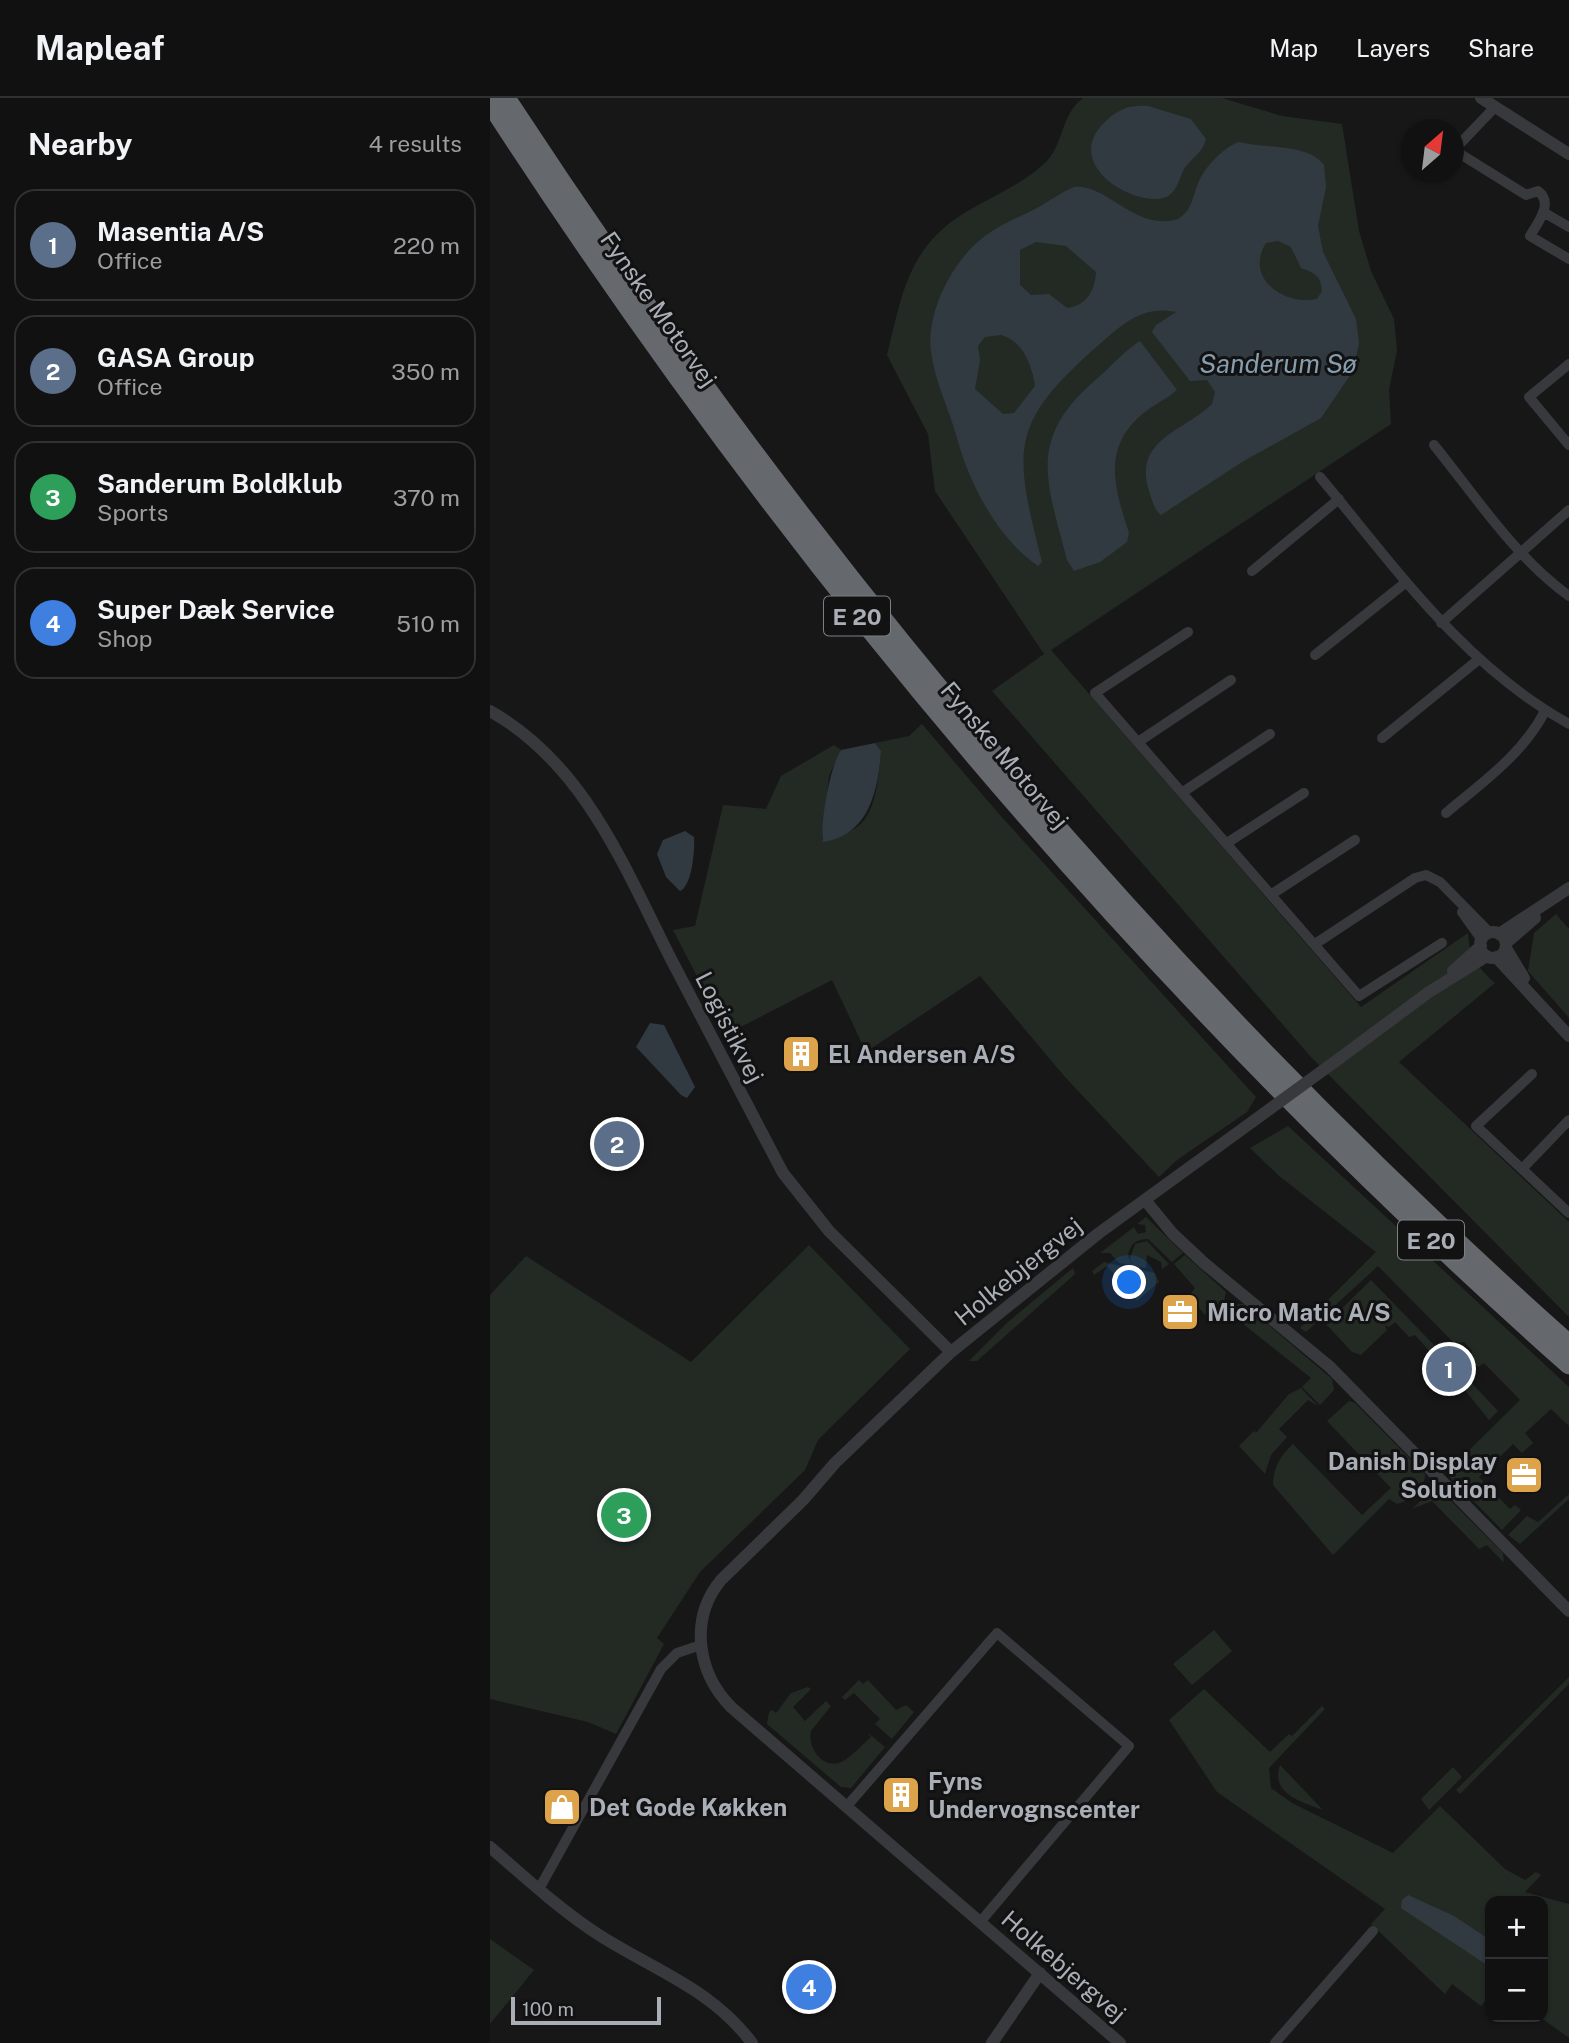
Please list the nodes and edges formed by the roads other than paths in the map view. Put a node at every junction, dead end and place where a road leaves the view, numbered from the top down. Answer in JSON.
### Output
{"nodes":[{"id":1,"x":506,"y":98,"type":"edge"},
{"id":2,"x":1482,"y":98,"type":"edge"},
{"id":3,"x":490,"y":103,"type":"edge"},
{"id":4,"x":1495,"y":107,"type":"junction"},
{"id":5,"x":1464,"y":140,"type":"edge"},
{"id":6,"x":1569,"y":154,"type":"edge"},
{"id":7,"x":1464,"y":156,"type":"edge"},
{"id":8,"x":1543,"y":212,"type":"junction"},
{"id":9,"x":1569,"y":227,"type":"edge"},
{"id":10,"x":1569,"y":259,"type":"edge"},
{"id":11,"x":1569,"y":364,"type":"edge"},
{"id":12,"x":1569,"y":444,"type":"edge"},
{"id":13,"x":1434,"y":445,"type":"dead end"},
{"id":14,"x":1320,"y":477,"type":"dead end"},
{"id":15,"x":1339,"y":499,"type":"junction"},
{"id":16,"x":1569,"y":510,"type":"edge"},
{"id":17,"x":1521,"y":552,"type":"junction"},
{"id":18,"x":1252,"y":571,"type":"dead end"},
{"id":19,"x":1405,"y":583,"type":"junction"},
{"id":20,"x":1569,"y":596,"type":"edge"},
{"id":21,"x":1441,"y":623,"type":"junction"},
{"id":22,"x":1188,"y":632,"type":"dead end"},
{"id":23,"x":1315,"y":655,"type":"dead end"},
{"id":24,"x":1478,"y":660,"type":"junction"},
{"id":25,"x":1231,"y":680,"type":"dead end"},
{"id":26,"x":1545,"y":711,"type":"junction"},
{"id":27,"x":490,"y":712,"type":"edge"},
{"id":28,"x":1569,"y":724,"type":"edge"},
{"id":29,"x":1270,"y":733,"type":"dead end"},
{"id":30,"x":1382,"y":738,"type":"dead end"},
{"id":31,"x":1138,"y":742,"type":"junction"},
{"id":32,"x":1183,"y":792,"type":"junction"},
{"id":33,"x":1304,"y":793,"type":"dead end"},
{"id":34,"x":1446,"y":813,"type":"dead end"},
{"id":35,"x":1355,"y":840,"type":"dead end"},
{"id":36,"x":1227,"y":843,"type":"junction"},
{"id":37,"x":1569,"y":888,"type":"edge"},
{"id":38,"x":1272,"y":894,"type":"junction"},
{"id":39,"x":1442,"y":943,"type":"dead end"},
{"id":40,"x":1315,"y":944,"type":"junction"},
{"id":41,"x":1493,"y":945,"type":"junction"},
{"id":42,"x":1569,"y":1036,"type":"edge"},
{"id":43,"x":1532,"y":1074,"type":"dead end"},
{"id":44,"x":1569,"y":1120,"type":"edge"},
{"id":45,"x":1522,"y":1169,"type":"junction"},
{"id":46,"x":1145,"y":1200,"type":"junction"},
{"id":47,"x":1569,"y":1213,"type":"edge"},
{"id":48,"x":1569,"y":1344,"type":"edge"},
{"id":49,"x":951,"y":1352,"type":"junction"},
{"id":50,"x":1569,"y":1365,"type":"edge"},
{"id":51,"x":1569,"y":1611,"type":"edge"},
{"id":52,"x":701,"y":1645,"type":"junction"},
{"id":53,"x":847,"y":1806,"type":"junction"},
{"id":54,"x":490,"y":1847,"type":"edge"},
{"id":55,"x":539,"y":1889,"type":"junction"},
{"id":56,"x":981,"y":1921,"type":"junction"},
{"id":57,"x":1373,"y":1931,"type":"dead end"},
{"id":58,"x":1040,"y":1973,"type":"junction"},
{"id":59,"x":752,"y":2043,"type":"edge"},
{"id":60,"x":992,"y":2043,"type":"edge"},
{"id":61,"x":1120,"y":2043,"type":"edge"},
{"id":62,"x":1275,"y":2043,"type":"edge"}],
"edges":[{"from":1,"to":48,"type":"highway","name":"Fynske Motorvej","number":"E 20"},
{"from":2,"to":4,"type":"street"},
{"from":3,"to":50,"type":"highway","name":"Fynske Motorvej","number":"E 20"},
{"from":4,"to":5,"type":"street"},
{"from":4,"to":6,"type":"street"},
{"from":7,"to":8,"type":"street"},
{"from":8,"to":9,"type":"street"},
{"from":8,"to":10,"type":"street"},
{"from":11,"to":12,"type":"street"},
{"from":13,"to":17,"type":"street"},
{"from":14,"to":15,"type":"street"},
{"from":15,"to":18,"type":"street"},
{"from":15,"to":19,"type":"street"},
{"from":16,"to":17,"type":"street"},
{"from":17,"to":20,"type":"street"},
{"from":17,"to":21,"type":"street"},
{"from":19,"to":21,"type":"street"},
{"from":19,"to":23,"type":"street"},
{"from":21,"to":24,"type":"street"},
{"from":22,"to":31,"type":"street"},
{"from":24,"to":26,"type":"street"},
{"from":24,"to":30,"type":"street"},
{"from":25,"to":31,"type":"street"},
{"from":26,"to":28,"type":"street"},
{"from":26,"to":34,"type":"street"},
{"from":27,"to":49,"type":"street","name":"Logistikvej"},
{"from":29,"to":32,"type":"street"},
{"from":31,"to":32,"type":"street"},
{"from":32,"to":36,"type":"street"},
{"from":33,"to":36,"type":"street"},
{"from":35,"to":38,"type":"street"},
{"from":36,"to":38,"type":"street"},
{"from":37,"to":41,"type":"street","name":"Holkebjergvej"},
{"from":38,"to":40,"type":"street"},
{"from":39,"to":40,"type":"street"},
{"from":40,"to":41,"type":"street"},
{"from":41,"to":42,"type":"street"},
{"from":41,"to":46,"type":"street","name":"Holkebjergvej","bridge":true},
{"from":43,"to":45,"type":"street"},
{"from":44,"to":45,"type":"street"},
{"from":45,"to":47,"type":"street"},
{"from":46,"to":49,"type":"street","name":"Holkebjergvej"},
{"from":46,"to":51,"type":"street"},
{"from":49,"to":52,"type":"street","name":"Holkebjergvej"},
{"from":52,"to":53,"type":"street","name":"Holkebjergvej"},
{"from":52,"to":55,"type":"street"},
{"from":53,"to":56,"type":"street","name":"Holkebjergvej"},
{"from":53,"to":56,"type":"street","name":"Holkebjergvej"},
{"from":54,"to":55,"type":"street"},
{"from":55,"to":59,"type":"street"},
{"from":56,"to":58,"type":"street","name":"Holkebjergvej"},
{"from":57,"to":62,"type":"street"},
{"from":58,"to":60,"type":"street"},
{"from":58,"to":61,"type":"street","name":"Holkebjergvej"}]}
